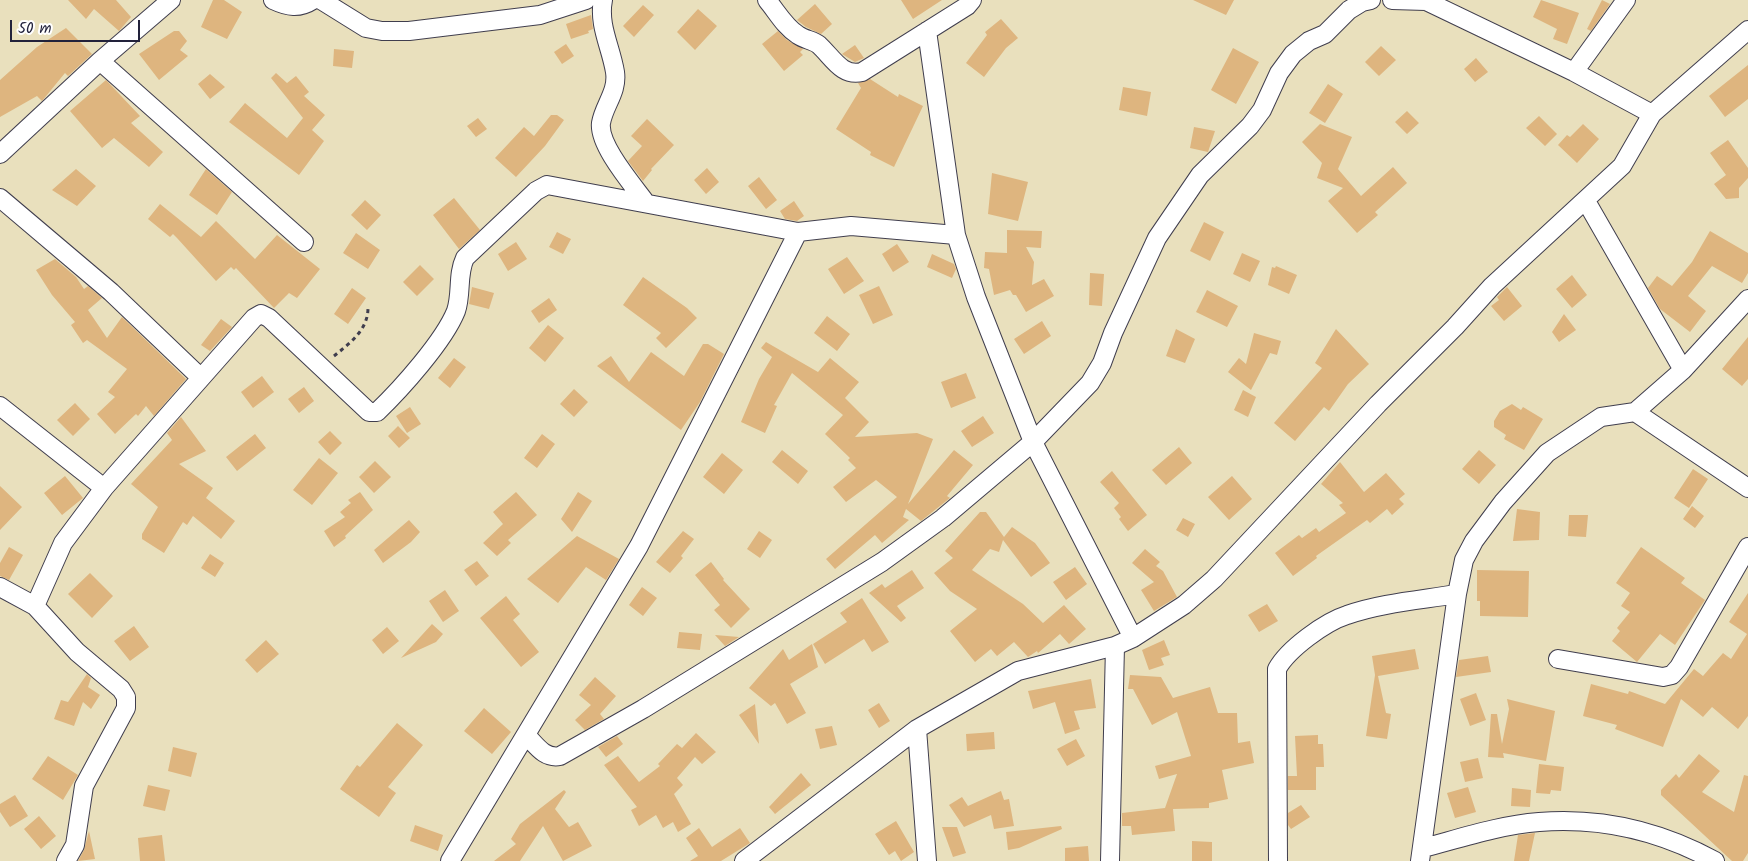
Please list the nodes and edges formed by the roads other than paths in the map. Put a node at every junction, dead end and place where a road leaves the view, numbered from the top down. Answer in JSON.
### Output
{"nodes":[{"id":1,"x":171,"y":0,"type":"edge"},
{"id":2,"x":273,"y":0,"type":"edge"},
{"id":3,"x":313,"y":0,"type":"edge"},
{"id":4,"x":321,"y":0,"type":"edge"},
{"id":5,"x":586,"y":0,"type":"edge"},
{"id":6,"x":603,"y":0,"type":"edge"},
{"id":7,"x":768,"y":0,"type":"edge"},
{"id":8,"x":1371,"y":0,"type":"edge"},
{"id":9,"x":1392,"y":0,"type":"edge"},
{"id":10,"x":1626,"y":0,"type":"edge"},
{"id":11,"x":1427,"y":1,"type":"edge"},
{"id":12,"x":967,"y":2,"type":"edge"},
{"id":13,"x":1748,"y":30,"type":"edge"},
{"id":14,"x":927,"y":31,"type":"junction"},
{"id":15,"x":100,"y":61,"type":"junction"},
{"id":16,"x":1574,"y":72,"type":"junction"},
{"id":17,"x":1652,"y":114,"type":"junction"},
{"id":18,"x":0,"y":154,"type":"edge"},
{"id":19,"x":0,"y":198,"type":"edge"},
{"id":20,"x":1586,"y":201,"type":"junction"},
{"id":21,"x":646,"y":203,"type":"junction"},
{"id":22,"x":798,"y":232,"type":"junction"},
{"id":23,"x":956,"y":235,"type":"junction"},
{"id":24,"x":304,"y":242,"type":"dead end"},
{"id":25,"x":1748,"y":300,"type":"edge"},
{"id":26,"x":1683,"y":370,"type":"junction"},
{"id":27,"x":200,"y":377,"type":"junction"},
{"id":28,"x":0,"y":406,"type":"edge"},
{"id":29,"x":1634,"y":412,"type":"junction"},
{"id":30,"x":1033,"y":442,"type":"junction"},
{"id":31,"x":104,"y":488,"type":"junction"},
{"id":32,"x":1748,"y":488,"type":"edge"},
{"id":33,"x":1748,"y":547,"type":"edge"},
{"id":34,"x":0,"y":587,"type":"edge"},
{"id":35,"x":1457,"y":594,"type":"junction"},
{"id":36,"x":35,"y":606,"type":"junction"},
{"id":37,"x":1133,"y":638,"type":"junction"},
{"id":38,"x":1115,"y":646,"type":"junction"},
{"id":39,"x":1558,"y":659,"type":"dead end"},
{"id":40,"x":917,"y":729,"type":"junction"},
{"id":41,"x":526,"y":735,"type":"junction"},
{"id":42,"x":1422,"y":854,"type":"edge"},
{"id":43,"x":66,"y":861,"type":"edge"},
{"id":44,"x":450,"y":861,"type":"edge"},
{"id":45,"x":744,"y":861,"type":"edge"},
{"id":46,"x":927,"y":861,"type":"edge"},
{"id":47,"x":1110,"y":861,"type":"edge"},
{"id":48,"x":1278,"y":861,"type":"edge"},
{"id":49,"x":1715,"y":861,"type":"edge"}],
"edges":[{"from":1,"to":15,"type":"street"},
{"from":2,"to":3,"type":"street"},
{"from":4,"to":5,"type":"street"},
{"from":6,"to":21,"type":"street"},
{"from":7,"to":14,"type":"street"},
{"from":8,"to":30,"type":"street"},
{"from":9,"to":11,"type":"street"},
{"from":10,"to":16,"type":"street"},
{"from":11,"to":16,"type":"street"},
{"from":12,"to":14,"type":"street"},
{"from":13,"to":17,"type":"street"},
{"from":14,"to":23,"type":"street"},
{"from":15,"to":18,"type":"street"},
{"from":15,"to":24,"type":"street"},
{"from":16,"to":17,"type":"street"},
{"from":17,"to":20,"type":"street"},
{"from":19,"to":27,"type":"street"},
{"from":20,"to":26,"type":"street"},
{"from":20,"to":37,"type":"street"},
{"from":21,"to":22,"type":"street"},
{"from":21,"to":27,"type":"street"},
{"from":22,"to":23,"type":"street"},
{"from":22,"to":41,"type":"street"},
{"from":23,"to":30,"type":"street"},
{"from":25,"to":26,"type":"street"},
{"from":26,"to":29,"type":"street"},
{"from":27,"to":31,"type":"street"},
{"from":28,"to":31,"type":"street"},
{"from":29,"to":32,"type":"street"},
{"from":29,"to":35,"type":"street"},
{"from":30,"to":37,"type":"street"},
{"from":30,"to":41,"type":"street"},
{"from":31,"to":36,"type":"street"},
{"from":33,"to":39,"type":"street"},
{"from":34,"to":36,"type":"street"},
{"from":35,"to":42,"type":"street"},
{"from":35,"to":48,"type":"street"},
{"from":36,"to":43,"type":"street"},
{"from":37,"to":38,"type":"street"},
{"from":38,"to":40,"type":"street"},
{"from":38,"to":47,"type":"street"},
{"from":40,"to":45,"type":"street"},
{"from":40,"to":46,"type":"street"},
{"from":41,"to":44,"type":"street"},
{"from":42,"to":49,"type":"street"}]}
